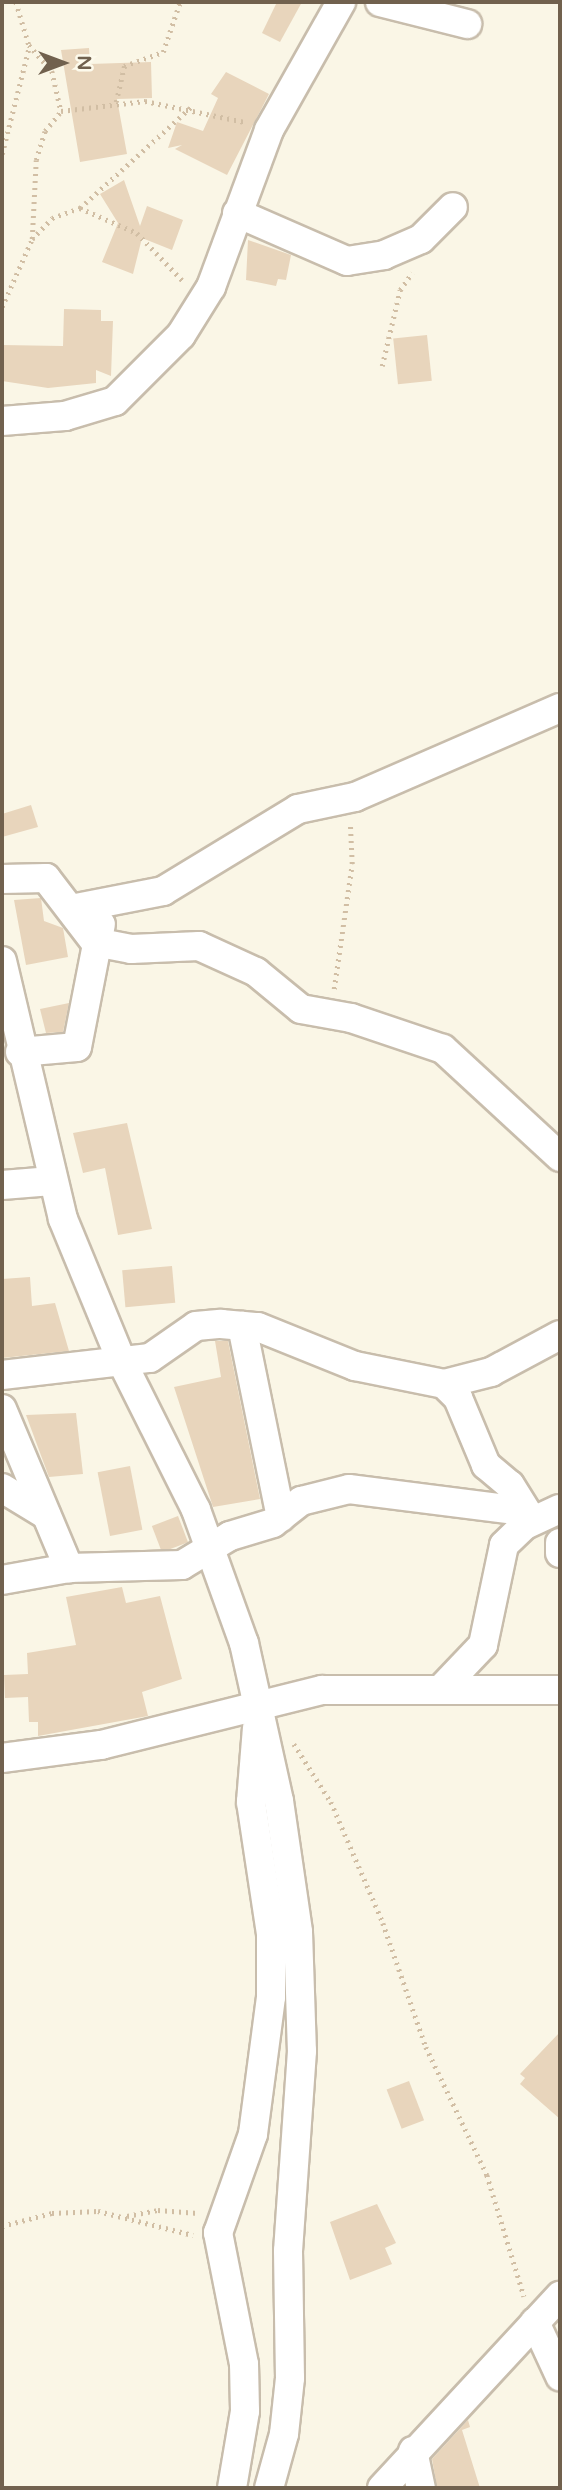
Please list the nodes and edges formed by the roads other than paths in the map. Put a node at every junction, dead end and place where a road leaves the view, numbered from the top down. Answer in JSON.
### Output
{"nodes":[{"id":1,"x":341,"y":2,"type":"edge"},
{"id":2,"x":380,"y":2,"type":"edge"},
{"id":3,"x":467,"y":24,"type":"dead end"},
{"id":4,"x":453,"y":207,"type":"dead end"},
{"id":5,"x":237,"y":213,"type":"junction"},
{"id":6,"x":2,"y":421,"type":"edge"},
{"id":7,"x":560,"y":708,"type":"edge"},
{"id":8,"x":2,"y":879,"type":"edge"},
{"id":9,"x":107,"y":905,"type":"junction"},
{"id":10,"x":71,"y":909,"type":"junction"},
{"id":11,"x":95,"y":942,"type":"junction"},
{"id":12,"x":2,"y":961,"type":"edge"},
{"id":13,"x":20,"y":1052,"type":"junction"},
{"id":14,"x":560,"y":1157,"type":"edge"},
{"id":15,"x":52,"y":1181,"type":"junction"},
{"id":16,"x":2,"y":1185,"type":"edge"},
{"id":17,"x":242,"y":1326,"type":"junction"},
{"id":18,"x":560,"y":1335,"type":"edge"},
{"id":19,"x":122,"y":1362,"type":"junction"},
{"id":20,"x":2,"y":1375,"type":"edge"},
{"id":21,"x":444,"y":1384,"type":"junction"},
{"id":22,"x":2,"y":1409,"type":"edge"},
{"id":23,"x":2,"y":1488,"type":"edge"},
{"id":24,"x":560,"y":1509,"type":"edge"},
{"id":25,"x":46,"y":1515,"type":"junction"},
{"id":26,"x":528,"y":1516,"type":"junction"},
{"id":27,"x":281,"y":1517,"type":"junction"},
{"id":28,"x":560,"y":1543,"type":"edge"},
{"id":29,"x":208,"y":1549,"type":"junction"},
{"id":30,"x":560,"y":1553,"type":"edge"},
{"id":31,"x":69,"y":1568,"type":"junction"},
{"id":32,"x":2,"y":1580,"type":"edge"},
{"id":33,"x":443,"y":1687,"type":"junction"},
{"id":34,"x":560,"y":1690,"type":"edge"},
{"id":35,"x":260,"y":1704,"type":"junction"},
{"id":36,"x":2,"y":1758,"type":"edge"},
{"id":37,"x":560,"y":2296,"type":"edge"},
{"id":38,"x":535,"y":2322,"type":"junction"},
{"id":39,"x":560,"y":2376,"type":"edge"},
{"id":40,"x":413,"y":2451,"type":"junction"},
{"id":41,"x":232,"y":2488,"type":"edge"},
{"id":42,"x":269,"y":2488,"type":"edge"},
{"id":43,"x":382,"y":2488,"type":"edge"},
{"id":44,"x":421,"y":2488,"type":"edge"}],
"edges":[{"from":1,"to":5,"type":"street"},
{"from":2,"to":3,"type":"street"},
{"from":4,"to":5,"type":"street"},
{"from":5,"to":6,"type":"street"},
{"from":7,"to":9,"type":"street"},
{"from":8,"to":10,"type":"street"},
{"from":9,"to":10,"type":"street"},
{"from":9,"to":11,"type":"street"},
{"from":10,"to":11,"type":"street"},
{"from":11,"to":13,"type":"street"},
{"from":11,"to":14,"type":"street"},
{"from":12,"to":13,"type":"street"},
{"from":13,"to":15,"type":"street"},
{"from":15,"to":16,"type":"street"},
{"from":15,"to":19,"type":"street"},
{"from":17,"to":19,"type":"street"},
{"from":17,"to":21,"type":"street"},
{"from":17,"to":27,"type":"street"},
{"from":18,"to":21,"type":"street"},
{"from":19,"to":20,"type":"street"},
{"from":19,"to":29,"type":"street"},
{"from":21,"to":26,"type":"street"},
{"from":22,"to":25,"type":"street"},
{"from":23,"to":25,"type":"street"},
{"from":24,"to":26,"type":"street"},
{"from":25,"to":31,"type":"street"},
{"from":26,"to":27,"type":"street"},
{"from":26,"to":33,"type":"street"},
{"from":27,"to":29,"type":"street"},
{"from":28,"to":30,"type":"street"},
{"from":29,"to":31,"type":"street"},
{"from":29,"to":35,"type":"street"},
{"from":31,"to":32,"type":"street"},
{"from":33,"to":34,"type":"street"},
{"from":33,"to":35,"type":"street"},
{"from":35,"to":36,"type":"street"},
{"from":35,"to":41,"type":"street"},
{"from":35,"to":42,"type":"street"},
{"from":37,"to":38,"type":"street"},
{"from":38,"to":39,"type":"street"},
{"from":38,"to":40,"type":"street"},
{"from":40,"to":43,"type":"street"},
{"from":40,"to":44,"type":"street"}]}
